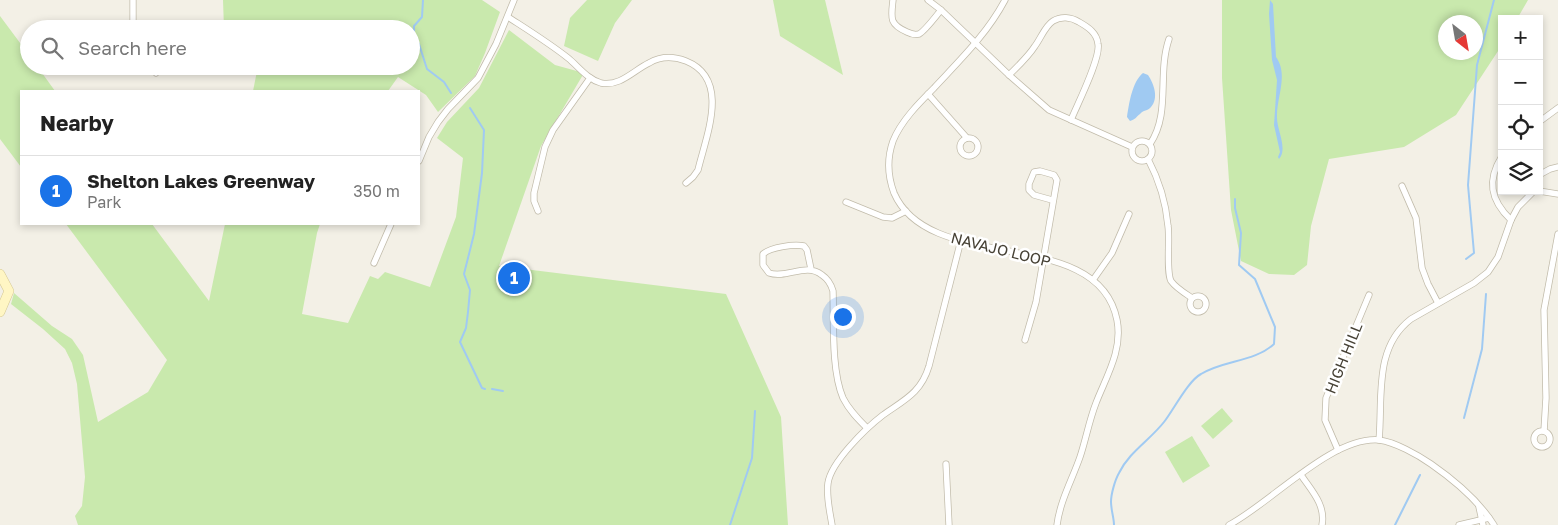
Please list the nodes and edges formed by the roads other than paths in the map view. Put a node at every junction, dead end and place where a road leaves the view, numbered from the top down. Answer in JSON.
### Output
{"nodes":[{"id":1,"x":133,"y":0,"type":"edge"},
{"id":2,"x":514,"y":0,"type":"edge"},
{"id":3,"x":893,"y":0,"type":"edge"},
{"id":4,"x":928,"y":0,"type":"edge"},
{"id":5,"x":1005,"y":0,"type":"edge"},
{"id":6,"x":941,"y":10,"type":"junction"},
{"id":7,"x":508,"y":17,"type":"junction"},
{"id":8,"x":134,"y":20,"type":"edge"},
{"id":9,"x":1168,"y":39,"type":"dead end"},
{"id":10,"x":976,"y":43,"type":"junction"},
{"id":11,"x":1009,"y":75,"type":"junction"},
{"id":12,"x":590,"y":78,"type":"junction"},
{"id":13,"x":928,"y":94,"type":"junction"},
{"id":14,"x":1558,"y":108,"type":"edge"},
{"id":15,"x":1543,"y":119,"type":"edge"},
{"id":16,"x":1071,"y":120,"type":"junction"},
{"id":17,"x":967,"y":138,"type":"dead end"},
{"id":18,"x":1150,"y":144,"type":"junction"},
{"id":19,"x":1132,"y":147,"type":"junction"},
{"id":20,"x":420,"y":159,"type":"edge"},
{"id":21,"x":1148,"y":159,"type":"junction"},
{"id":22,"x":1498,"y":163,"type":"edge"},
{"id":23,"x":1558,"y":167,"type":"edge"},
{"id":24,"x":1543,"y":173,"type":"edge"},
{"id":25,"x":686,"y":183,"type":"dead end"},
{"id":26,"x":1402,"y":186,"type":"dead end"},
{"id":27,"x":1543,"y":192,"type":"edge"},
{"id":28,"x":1558,"y":194,"type":"edge"},
{"id":29,"x":1530,"y":195,"type":"edge"},
{"id":30,"x":1052,"y":200,"type":"junction"},
{"id":31,"x":846,"y":202,"type":"dead end"},
{"id":32,"x":538,"y":211,"type":"dead end"},
{"id":33,"x":906,"y":211,"type":"junction"},
{"id":34,"x":1129,"y":214,"type":"dead end"},
{"id":35,"x":1511,"y":220,"type":"junction"},
{"id":36,"x":391,"y":225,"type":"edge"},
{"id":37,"x":1558,"y":234,"type":"edge"},
{"id":38,"x":962,"y":240,"type":"junction"},
{"id":39,"x":1043,"y":259,"type":"junction"},
{"id":40,"x":374,"y":262,"type":"dead end"},
{"id":41,"x":811,"y":269,"type":"junction"},
{"id":42,"x":0,"y":274,"type":"edge"},
{"id":43,"x":1093,"y":280,"type":"junction"},
{"id":44,"x":1369,"y":295,"type":"dead end"},
{"id":45,"x":1192,"y":298,"type":"dead end"},
{"id":46,"x":1438,"y":303,"type":"junction"},
{"id":47,"x":0,"y":312,"type":"edge"},
{"id":48,"x":1025,"y":340,"type":"dead end"},
{"id":49,"x":867,"y":428,"type":"junction"},
{"id":50,"x":1544,"y":431,"type":"dead end"},
{"id":51,"x":1380,"y":440,"type":"junction"},
{"id":52,"x":1338,"y":450,"type":"junction"},
{"id":53,"x":946,"y":464,"type":"dead end"},
{"id":54,"x":1301,"y":475,"type":"junction"},
{"id":55,"x":1479,"y":507,"type":"junction"},
{"id":56,"x":1489,"y":518,"type":"junction"},
{"id":57,"x":1482,"y":523,"type":"edge"},
{"id":58,"x":832,"y":525,"type":"edge"},
{"id":59,"x":949,"y":525,"type":"edge"},
{"id":60,"x":1057,"y":525,"type":"edge"},
{"id":61,"x":1228,"y":525,"type":"edge"},
{"id":62,"x":1322,"y":525,"type":"edge"},
{"id":63,"x":1459,"y":525,"type":"edge"},
{"id":64,"x":1494,"y":525,"type":"edge"}],
"edges":[{"from":1,"to":8,"type":"street"},
{"from":2,"to":7,"type":"street"},
{"from":3,"to":6,"type":"street"},
{"from":4,"to":6,"type":"street"},
{"from":5,"to":10,"type":"street","name":"NAVAJO LOOP"},
{"from":6,"to":10,"type":"street"},
{"from":7,"to":12,"type":"street"},
{"from":7,"to":20,"type":"street"},
{"from":9,"to":18,"type":"street"},
{"from":10,"to":11,"type":"street"},
{"from":10,"to":13,"type":"street","name":"NAVAJO LOOP"},
{"from":11,"to":16,"type":"street"},
{"from":11,"to":16,"type":"street"},
{"from":12,"to":25,"type":"street"},
{"from":12,"to":32,"type":"street"},
{"from":13,"to":17,"type":"street"},
{"from":13,"to":33,"type":"street","name":"NAVAJO LOOP"},
{"from":14,"to":15,"type":"street"},
{"from":16,"to":19,"type":"street"},
{"from":18,"to":19,"type":"street"},
{"from":18,"to":21,"type":"street"},
{"from":19,"to":21,"type":"street"},
{"from":21,"to":45,"type":"street"},
{"from":22,"to":35,"type":"street"},
{"from":23,"to":24,"type":"street"},
{"from":26,"to":46,"type":"street"},
{"from":27,"to":28,"type":"street"},
{"from":29,"to":35,"type":"street"},
{"from":30,"to":30,"type":"street"},
{"from":30,"to":39,"type":"street"},
{"from":31,"to":33,"type":"street"},
{"from":33,"to":38,"type":"street","name":"NAVAJO LOOP"},
{"from":34,"to":43,"type":"street"},
{"from":35,"to":46,"type":"street"},
{"from":36,"to":40,"type":"street"},
{"from":37,"to":50,"type":"street"},
{"from":38,"to":39,"type":"street","name":"NAVAJO LOOP"},
{"from":38,"to":49,"type":"street"},
{"from":39,"to":43,"type":"street","name":"NAVAJO LOOP"},
{"from":39,"to":48,"type":"street"},
{"from":41,"to":41,"type":"street"},
{"from":41,"to":49,"type":"street"},
{"from":42,"to":47,"type":"street"},
{"from":43,"to":60,"type":"street","name":"NAVAJO LOOP"},
{"from":44,"to":52,"type":"street","name":"HIGH HILL"},
{"from":46,"to":51,"type":"street"},
{"from":49,"to":58,"type":"street"},
{"from":51,"to":52,"type":"street"},
{"from":51,"to":55,"type":"street"},
{"from":52,"to":54,"type":"street"},
{"from":53,"to":59,"type":"street"},
{"from":54,"to":61,"type":"street"},
{"from":54,"to":62,"type":"street"},
{"from":55,"to":56,"type":"street"},
{"from":55,"to":57,"type":"street"},
{"from":56,"to":57,"type":"street"},
{"from":56,"to":64,"type":"street"},
{"from":57,"to":63,"type":"street"}]}
